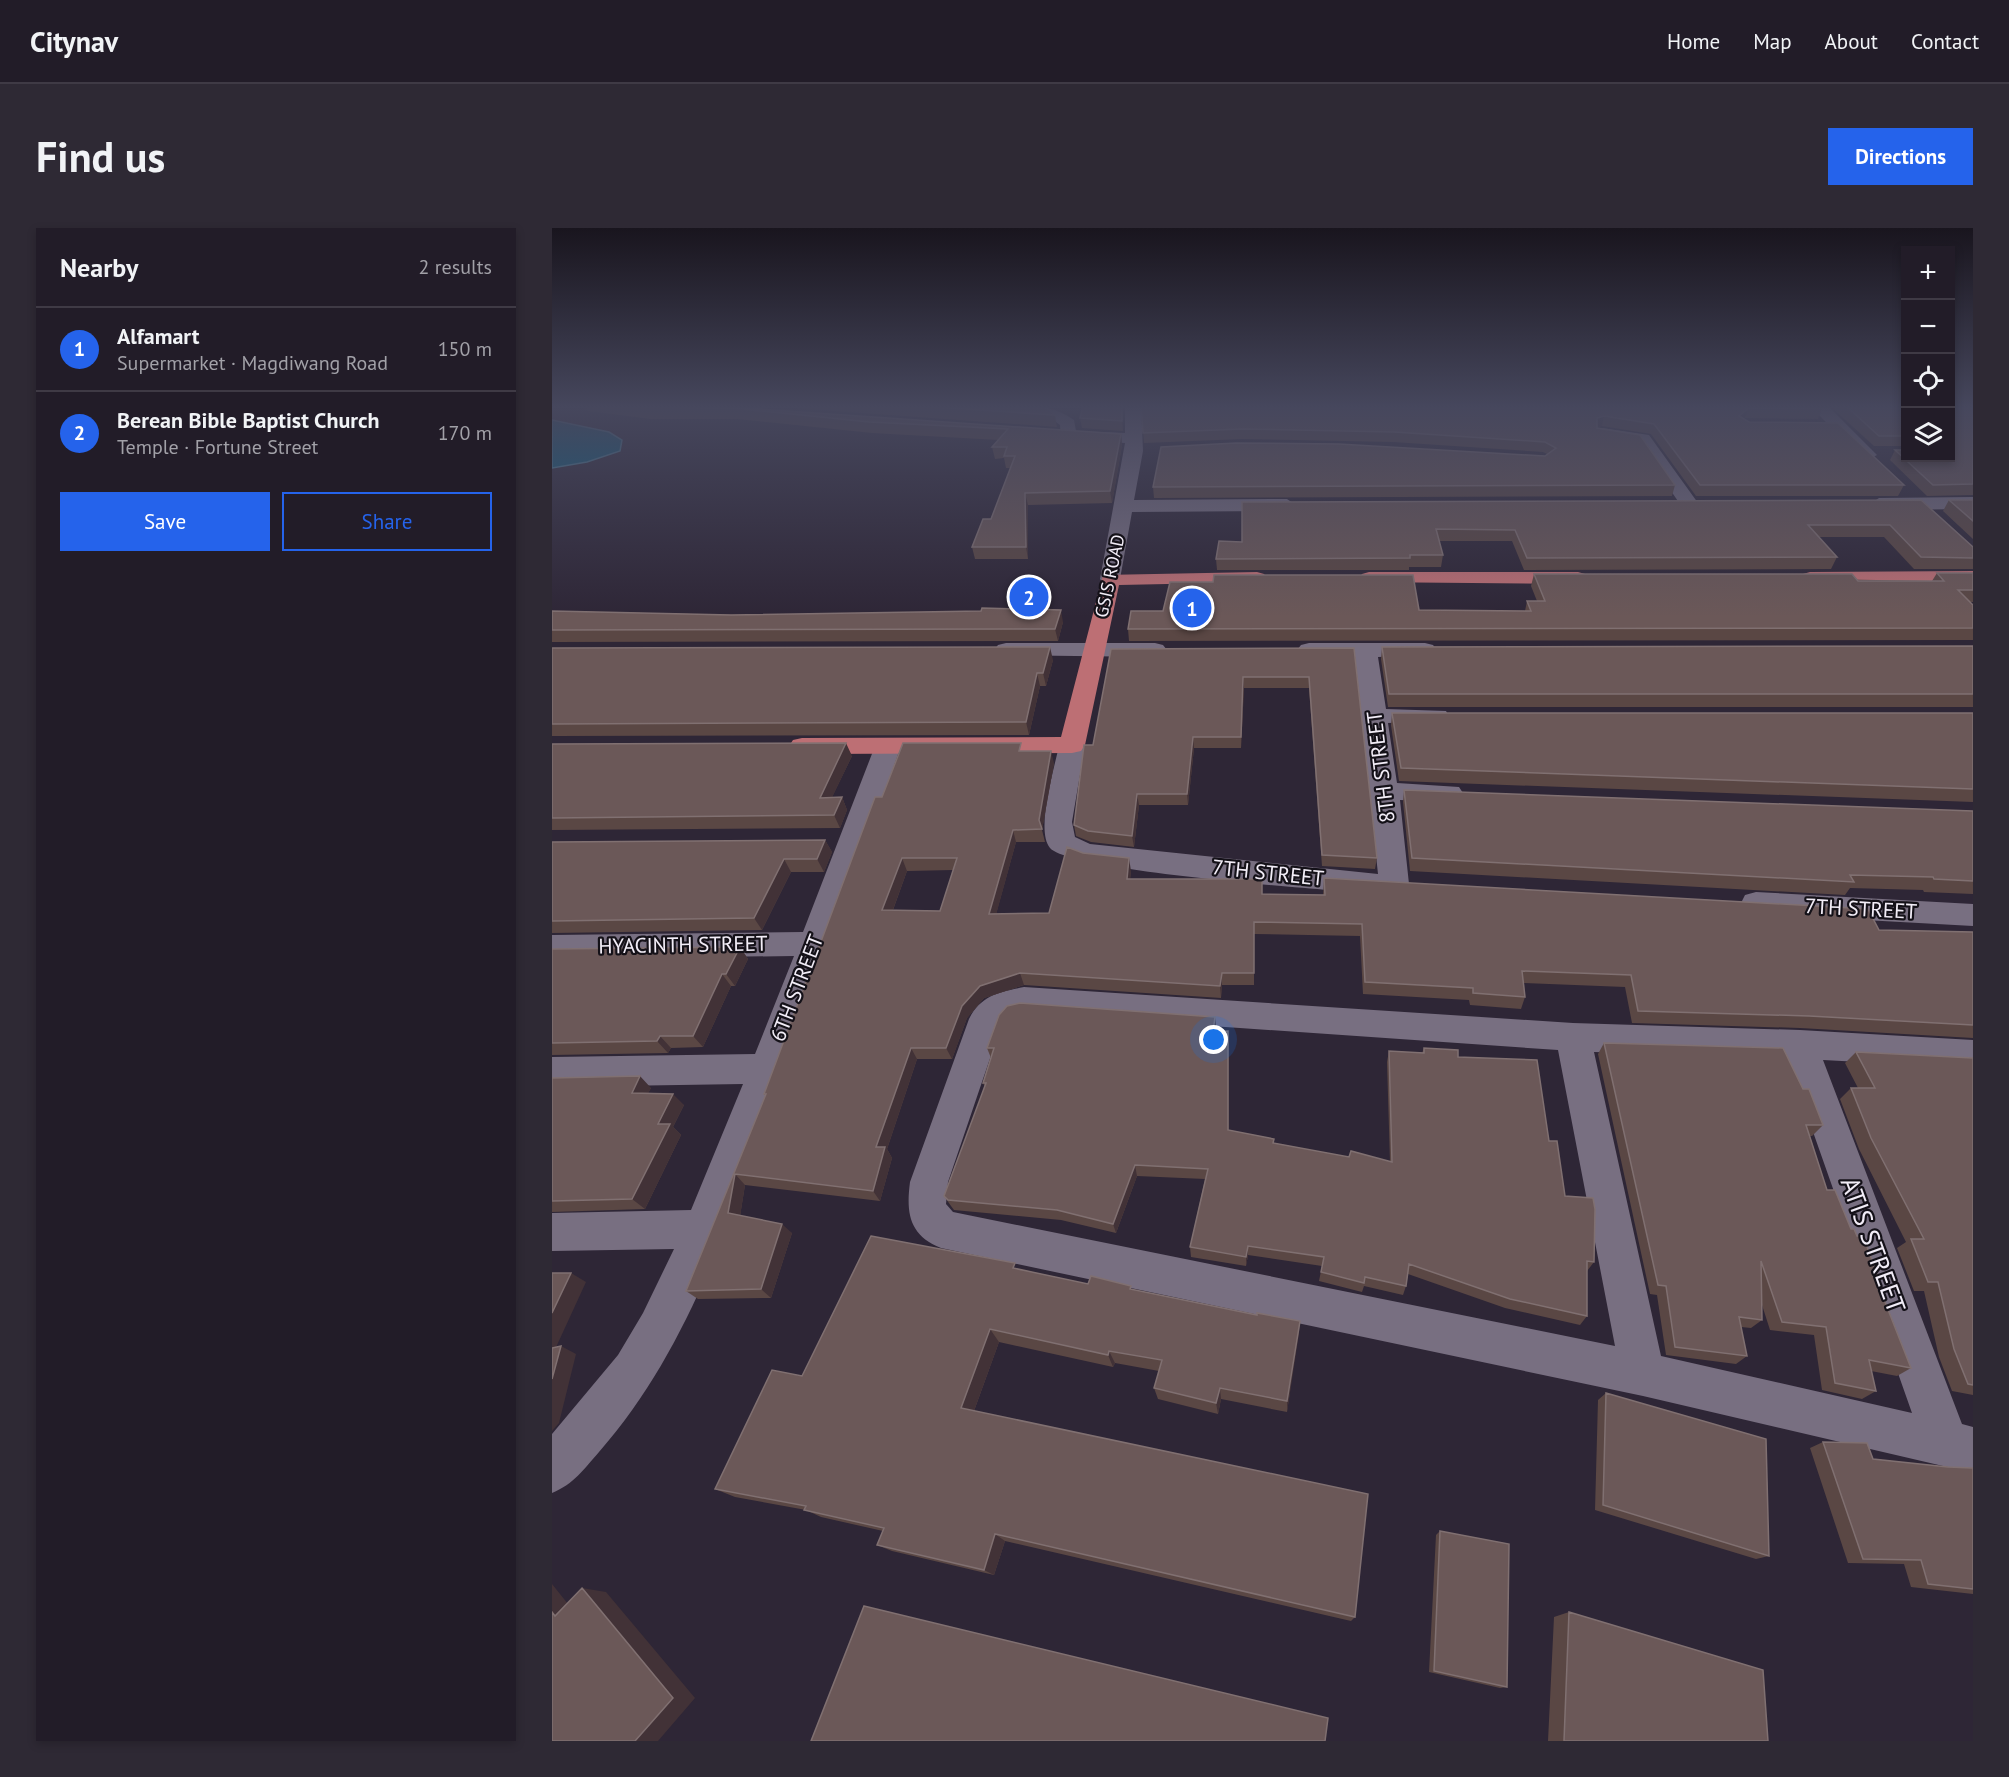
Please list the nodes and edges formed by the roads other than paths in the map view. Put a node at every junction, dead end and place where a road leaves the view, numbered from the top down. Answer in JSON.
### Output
{"nodes":[{"id":1,"x":1129,"y":476,"type":"edge"},
{"id":2,"x":1669,"y":476,"type":"edge"},
{"id":3,"x":1903,"y":489,"type":"edge"},
{"id":4,"x":1665,"y":503,"type":"edge"},
{"id":5,"x":1689,"y":503,"type":"junction"},
{"id":6,"x":1712,"y":503,"type":"edge"},
{"id":7,"x":1973,"y":503,"type":"edge"},
{"id":8,"x":1861,"y":504,"type":"edge"},
{"id":9,"x":1919,"y":504,"type":"junction"},
{"id":10,"x":1301,"y":505,"type":"edge"},
{"id":11,"x":1124,"y":506,"type":"junction"},
{"id":12,"x":1942,"y":525,"type":"edge"},
{"id":13,"x":1973,"y":577,"type":"edge"},
{"id":14,"x":1275,"y":578,"type":"edge"},
{"id":15,"x":1346,"y":578,"type":"edge"},
{"id":16,"x":1594,"y":578,"type":"edge"},
{"id":17,"x":1795,"y":578,"type":"edge"},
{"id":18,"x":1110,"y":579,"type":"junction"},
{"id":19,"x":981,"y":650,"type":"edge"},
{"id":20,"x":1094,"y":650,"type":"junction"},
{"id":21,"x":1177,"y":650,"type":"edge"},
{"id":22,"x":1283,"y":650,"type":"edge"},
{"id":23,"x":1449,"y":650,"type":"edge"},
{"id":24,"x":1366,"y":651,"type":"junction"},
{"id":25,"x":1376,"y":716,"type":"junction"},
{"id":26,"x":1459,"y":716,"type":"edge"},
{"id":27,"x":1072,"y":744,"type":"junction"},
{"id":28,"x":772,"y":746,"type":"edge"},
{"id":29,"x":888,"y":746,"type":"junction"},
{"id":30,"x":1385,"y":790,"type":"junction"},
{"id":31,"x":1480,"y":794,"type":"edge"},
{"id":32,"x":1406,"y":884,"type":"joint"},
{"id":33,"x":1725,"y":901,"type":"edge"},
{"id":34,"x":1973,"y":915,"type":"edge"},
{"id":35,"x":814,"y":944,"type":"junction"},
{"id":36,"x":552,"y":947,"type":"edge"},
{"id":37,"x":1573,"y":1037,"type":"junction"},
{"id":38,"x":1800,"y":1044,"type":"junction"},
{"id":39,"x":1973,"y":1054,"type":"edge"},
{"id":40,"x":767,"y":1069,"type":"junction"},
{"id":41,"x":552,"y":1072,"type":"edge"},
{"id":42,"x":704,"y":1229,"type":"junction"},
{"id":43,"x":552,"y":1232,"type":"edge"},
{"id":44,"x":1643,"y":1374,"type":"junction"},
{"id":45,"x":1960,"y":1447,"type":"edge"},
{"id":46,"x":552,"y":1469,"type":"edge"}],
"edges":[{"from":1,"to":11,"type":"street","name":"GSIS ROAD"},
{"from":2,"to":5,"type":"street"},
{"from":3,"to":9,"type":"street"},
{"from":4,"to":5,"type":"street"},
{"from":5,"to":6,"type":"street"},
{"from":7,"to":9,"type":"street"},
{"from":8,"to":9,"type":"street"},
{"from":9,"to":12,"type":"street"},
{"from":10,"to":11,"type":"street"},
{"from":11,"to":18,"type":"street","name":"GSIS ROAD"},
{"from":13,"to":17,"type":"main road"},
{"from":14,"to":18,"type":"main road"},
{"from":15,"to":16,"type":"main road"},
{"from":18,"to":20,"type":"main road","name":"GSIS ROAD"},
{"from":19,"to":20,"type":"street"},
{"from":20,"to":21,"type":"street"},
{"from":20,"to":27,"type":"main road","name":"GSIS ROAD"},
{"from":22,"to":24,"type":"street"},
{"from":23,"to":24,"type":"street"},
{"from":24,"to":25,"type":"street","name":"8TH STREET"},
{"from":25,"to":26,"type":"street"},
{"from":25,"to":30,"type":"street","name":"8TH STREET"},
{"from":27,"to":29,"type":"main road"},
{"from":27,"to":32,"type":"street","name":"7TH STREET"},
{"from":28,"to":29,"type":"main road"},
{"from":29,"to":35,"type":"street","name":"6TH STREET"},
{"from":30,"to":31,"type":"street"},
{"from":30,"to":32,"type":"street","name":"8TH STREET"},
{"from":33,"to":34,"type":"street","name":"7TH STREET"},
{"from":35,"to":36,"type":"street","name":"HYACINTH STREET"},
{"from":35,"to":40,"type":"street","name":"6TH STREET"},
{"from":37,"to":38,"type":"street"},
{"from":37,"to":44,"type":"street"},
{"from":37,"to":44,"type":"street"},
{"from":38,"to":39,"type":"street"},
{"from":38,"to":45,"type":"street","name":"ATIS STREET"},
{"from":40,"to":41,"type":"street"},
{"from":40,"to":42,"type":"street","name":"6TH STREET"},
{"from":42,"to":43,"type":"street"},
{"from":42,"to":46,"type":"street","name":"6TH STREET"},
{"from":44,"to":45,"type":"street"}]}
